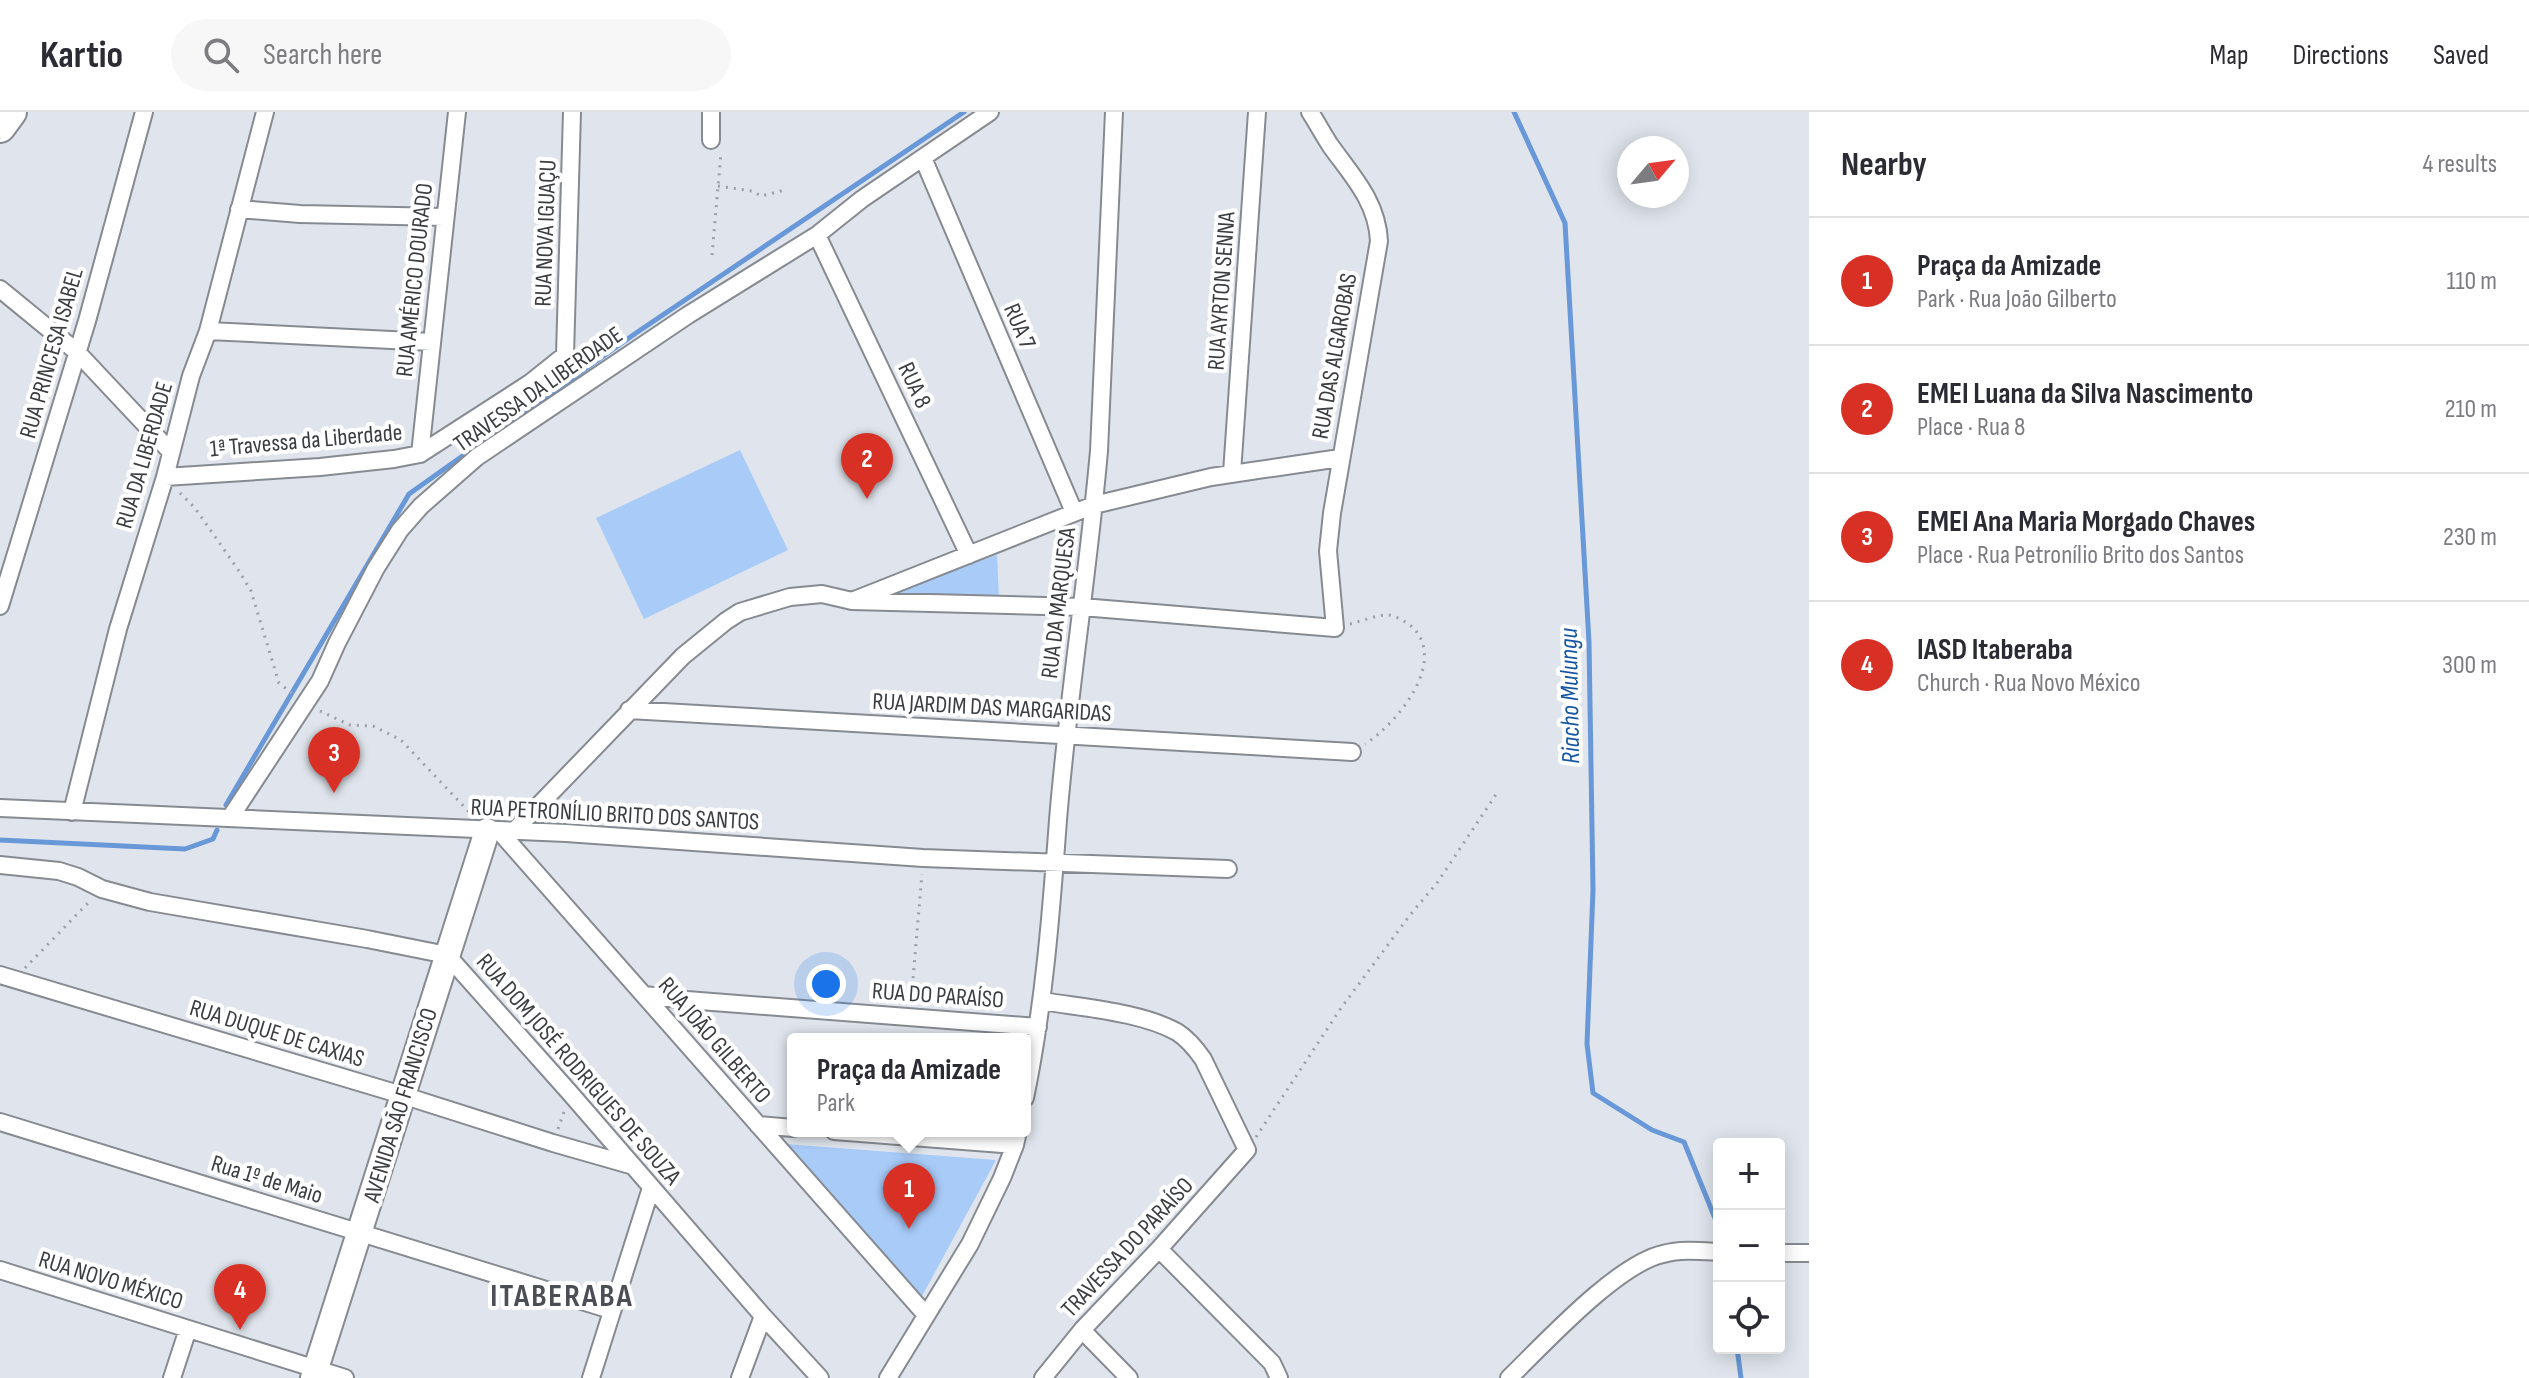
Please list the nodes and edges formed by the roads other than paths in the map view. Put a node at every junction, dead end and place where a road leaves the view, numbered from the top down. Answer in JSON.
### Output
{"nodes":[{"id":1,"x":11,"y":112,"type":"edge"},
{"id":2,"x":144,"y":112,"type":"edge"},
{"id":3,"x":265,"y":112,"type":"edge"},
{"id":4,"x":457,"y":112,"type":"edge"},
{"id":5,"x":572,"y":112,"type":"edge"},
{"id":6,"x":711,"y":112,"type":"edge"},
{"id":7,"x":990,"y":112,"type":"edge"},
{"id":8,"x":1114,"y":112,"type":"edge"},
{"id":9,"x":1257,"y":112,"type":"edge"},
{"id":10,"x":1310,"y":112,"type":"edge"},
{"id":11,"x":0,"y":127,"type":"edge"},
{"id":12,"x":711,"y":140,"type":"road end"},
{"id":13,"x":923,"y":158,"type":"junction"},
{"id":14,"x":239,"y":209,"type":"junction"},
{"id":15,"x":445,"y":217,"type":"junction"},
{"id":16,"x":817,"y":235,"type":"junction"},
{"id":17,"x":0,"y":289,"type":"edge"},
{"id":18,"x":208,"y":331,"type":"junction"},
{"id":19,"x":432,"y":342,"type":"junction"},
{"id":20,"x":77,"y":352,"type":"junction"},
{"id":21,"x":565,"y":355,"type":"joint"},
{"id":22,"x":170,"y":451,"type":"junction"},
{"id":23,"x":420,"y":454,"type":"junction"},
{"id":24,"x":1340,"y":458,"type":"junction"},
{"id":25,"x":1232,"y":473,"type":"junction"},
{"id":26,"x":165,"y":477,"type":"junction"},
{"id":27,"x":1094,"y":505,"type":"junction"},
{"id":28,"x":1074,"y":512,"type":"junction"},
{"id":29,"x":969,"y":555,"type":"junction"},
{"id":30,"x":852,"y":601,"type":"junction"},
{"id":31,"x":0,"y":606,"type":"edge"},
{"id":32,"x":1082,"y":607,"type":"junction"},
{"id":33,"x":629,"y":710,"type":"junction"},
{"id":34,"x":1067,"y":735,"type":"junction"},
{"id":35,"x":1352,"y":752,"type":"road end"},
{"id":36,"x":0,"y":808,"type":"edge"},
{"id":37,"x":72,"y":812,"type":"junction"},
{"id":38,"x":230,"y":818,"type":"junction"},
{"id":39,"x":500,"y":831,"type":"junction"},
{"id":40,"x":1057,"y":863,"type":"junction"},
{"id":41,"x":0,"y":865,"type":"edge"},
{"id":42,"x":1228,"y":869,"type":"dead end"},
{"id":43,"x":447,"y":955,"type":"junction"},
{"id":44,"x":7,"y":977,"type":"edge"},
{"id":45,"x":644,"y":995,"type":"junction"},
{"id":46,"x":1043,"y":1001,"type":"junction"},
{"id":47,"x":1038,"y":1027,"type":"junction"},
{"id":48,"x":1031,"y":1065,"type":"edge"},
{"id":49,"x":402,"y":1095,"type":"junction"},
{"id":50,"x":0,"y":1122,"type":"edge"},
{"id":51,"x":758,"y":1125,"type":"junction"},
{"id":52,"x":787,"y":1127,"type":"edge"},
{"id":53,"x":991,"y":1137,"type":"edge"},
{"id":54,"x":1017,"y":1138,"type":"edge"},
{"id":55,"x":631,"y":1165,"type":"junction"},
{"id":56,"x":651,"y":1188,"type":"junction"},
{"id":57,"x":360,"y":1233,"type":"junction"},
{"id":58,"x":1159,"y":1249,"type":"junction"},
{"id":59,"x":1713,"y":1252,"type":"edge"},
{"id":60,"x":1785,"y":1253,"type":"edge"},
{"id":61,"x":1809,"y":1253,"type":"edge"},
{"id":62,"x":0,"y":1270,"type":"edge"},
{"id":63,"x":611,"y":1310,"type":"junction"},
{"id":64,"x":926,"y":1315,"type":"junction"},
{"id":65,"x":763,"y":1316,"type":"junction"},
{"id":66,"x":188,"y":1329,"type":"junction"},
{"id":67,"x":1082,"y":1330,"type":"junction"},
{"id":68,"x":314,"y":1374,"type":"edge"},
{"id":69,"x":172,"y":1378,"type":"edge"},
{"id":70,"x":345,"y":1378,"type":"edge"},
{"id":71,"x":591,"y":1378,"type":"edge"},
{"id":72,"x":740,"y":1378,"type":"edge"},
{"id":73,"x":820,"y":1378,"type":"edge"},
{"id":74,"x":888,"y":1378,"type":"edge"},
{"id":75,"x":1043,"y":1378,"type":"edge"},
{"id":76,"x":1129,"y":1378,"type":"edge"},
{"id":77,"x":1279,"y":1378,"type":"edge"},
{"id":78,"x":1509,"y":1378,"type":"edge"}],
"edges":[{"from":1,"to":11,"type":"highway"},
{"from":2,"to":20,"type":"street","name":"RUA PRINCESA ISABEL"},
{"from":3,"to":14,"type":"street","name":"RUA DA LIBERDADE"},
{"from":4,"to":15,"type":"street","name":"RUA AMÉRICO DOURADO"},
{"from":5,"to":21,"type":"street","name":"RUA NOVA IGUAÇU"},
{"from":6,"to":12,"type":"street"},
{"from":7,"to":13,"type":"street","name":"TRAVESSA DA LIBERDADE"},
{"from":8,"to":27,"type":"street","name":"RUA DA MARQUESA"},
{"from":9,"to":25,"type":"street","name":"RUA AYRTON SENNA"},
{"from":10,"to":24,"type":"street","name":"RUA DAS ALGAROBAS"},
{"from":13,"to":16,"type":"street","name":"TRAVESSA DA LIBERDADE"},
{"from":13,"to":28,"type":"street","name":"RUA 7"},
{"from":14,"to":15,"type":"street"},
{"from":14,"to":18,"type":"street","name":"RUA DA LIBERDADE"},
{"from":15,"to":19,"type":"street","name":"RUA AMÉRICO DOURADO"},
{"from":16,"to":29,"type":"street","name":"RUA 8"},
{"from":16,"to":38,"type":"street","name":"TRAVESSA DA LIBERDADE"},
{"from":17,"to":20,"type":"street"},
{"from":18,"to":19,"type":"street"},
{"from":18,"to":22,"type":"street","name":"RUA DA LIBERDADE"},
{"from":19,"to":23,"type":"street","name":"RUA AMÉRICO DOURADO"},
{"from":20,"to":22,"type":"street"},
{"from":20,"to":31,"type":"street","name":"RUA PRINCESA ISABEL"},
{"from":21,"to":23,"type":"street","name":"1ª Travessa da Liberdade"},
{"from":22,"to":26,"type":"street","name":"RUA DA LIBERDADE"},
{"from":23,"to":26,"type":"street","name":"1ª Travessa da Liberdade"},
{"from":24,"to":25,"type":"street"},
{"from":24,"to":32,"type":"street","name":"RUA DAS ALGAROBAS"},
{"from":25,"to":27,"type":"street"},
{"from":26,"to":37,"type":"street","name":"RUA DA LIBERDADE"},
{"from":27,"to":28,"type":"street"},
{"from":27,"to":32,"type":"street","name":"RUA DA MARQUESA"},
{"from":28,"to":29,"type":"street"},
{"from":29,"to":30,"type":"street"},
{"from":30,"to":32,"type":"street"},
{"from":30,"to":33,"type":"street"},
{"from":32,"to":34,"type":"street","name":"RUA DA MARQUESA"},
{"from":33,"to":34,"type":"street","name":"RUA JARDIM DAS MARGARIDAS"},
{"from":33,"to":39,"type":"street"},
{"from":34,"to":35,"type":"street","name":"RUA JARDIM DAS MARGARIDAS"},
{"from":34,"to":40,"type":"street","name":"RUA DA MARQUESA"},
{"from":36,"to":37,"type":"street","name":"RUA PETRONÍLIO BRITO DOS SANTOS"},
{"from":37,"to":38,"type":"street","name":"RUA PETRONÍLIO BRITO DOS SANTOS"},
{"from":38,"to":39,"type":"street","name":"RUA PETRONÍLIO BRITO DOS SANTOS"},
{"from":39,"to":40,"type":"street","name":"RUA PETRONÍLIO BRITO DOS SANTOS"},
{"from":39,"to":43,"type":"street","name":"AVENIDA SÃO FRANCISCO"},
{"from":39,"to":45,"type":"street","name":"RUA JOÃO GILBERTO"},
{"from":40,"to":42,"type":"street","name":"RUA PETRONÍLIO BRITO DOS SANTOS"},
{"from":40,"to":46,"type":"street","name":"RUA DA MARQUESA"},
{"from":41,"to":43,"type":"street","name":"RUA DOM JOSÉ RODRIGUES DE SOUZA"},
{"from":43,"to":49,"type":"street","name":"AVENIDA SÃO FRANCISCO"},
{"from":43,"to":55,"type":"street","name":"RUA DOM JOSÉ RODRIGUES DE SOUZA"},
{"from":44,"to":49,"type":"street","name":"RUA DUQUE DE CAXIAS"},
{"from":45,"to":47,"type":"street","name":"RUA DO PARAÍSO"},
{"from":45,"to":51,"type":"street","name":"RUA JOÃO GILBERTO"},
{"from":46,"to":47,"type":"street","name":"RUA DA MARQUESA"},
{"from":46,"to":58,"type":"street","name":"TRAVESSA DO PARAÍSO"},
{"from":47,"to":48,"type":"street","name":"RUA DA MARQUESA"},
{"from":49,"to":55,"type":"street","name":"RUA DUQUE DE CAXIAS"},
{"from":49,"to":57,"type":"street","name":"AVENIDA SÃO FRANCISCO"},
{"from":50,"to":57,"type":"street","name":"Rua 1º de Maio"},
{"from":51,"to":52,"type":"street"},
{"from":51,"to":64,"type":"street","name":"RUA JOÃO GILBERTO"},
{"from":53,"to":54,"type":"street"},
{"from":54,"to":64,"type":"street"},
{"from":55,"to":56,"type":"street","name":"RUA DOM JOSÉ RODRIGUES DE SOUZA"},
{"from":56,"to":63,"type":"street"},
{"from":56,"to":65,"type":"street","name":"RUA DOM JOSÉ RODRIGUES DE SOUZA"},
{"from":57,"to":63,"type":"street","name":"Rua 1º de Maio"},
{"from":57,"to":68,"type":"street","name":"AVENIDA SÃO FRANCISCO"},
{"from":58,"to":67,"type":"street","name":"TRAVESSA DO PARAÍSO"},
{"from":58,"to":77,"type":"street"},
{"from":59,"to":78,"type":"street"},
{"from":60,"to":61,"type":"street"},
{"from":62,"to":66,"type":"street","name":"RUA NOVO MÉXICO"},
{"from":63,"to":71,"type":"street"},
{"from":64,"to":74,"type":"street"},
{"from":65,"to":72,"type":"street"},
{"from":65,"to":73,"type":"street","name":"RUA DOM JOSÉ RODRIGUES DE SOUZA"},
{"from":66,"to":68,"type":"street","name":"RUA NOVO MÉXICO"},
{"from":66,"to":69,"type":"street"},
{"from":67,"to":75,"type":"street","name":"TRAVESSA DO PARAÍSO"},
{"from":67,"to":76,"type":"street"},
{"from":68,"to":70,"type":"street","name":"RUA NOVO MÉXICO"}]}
